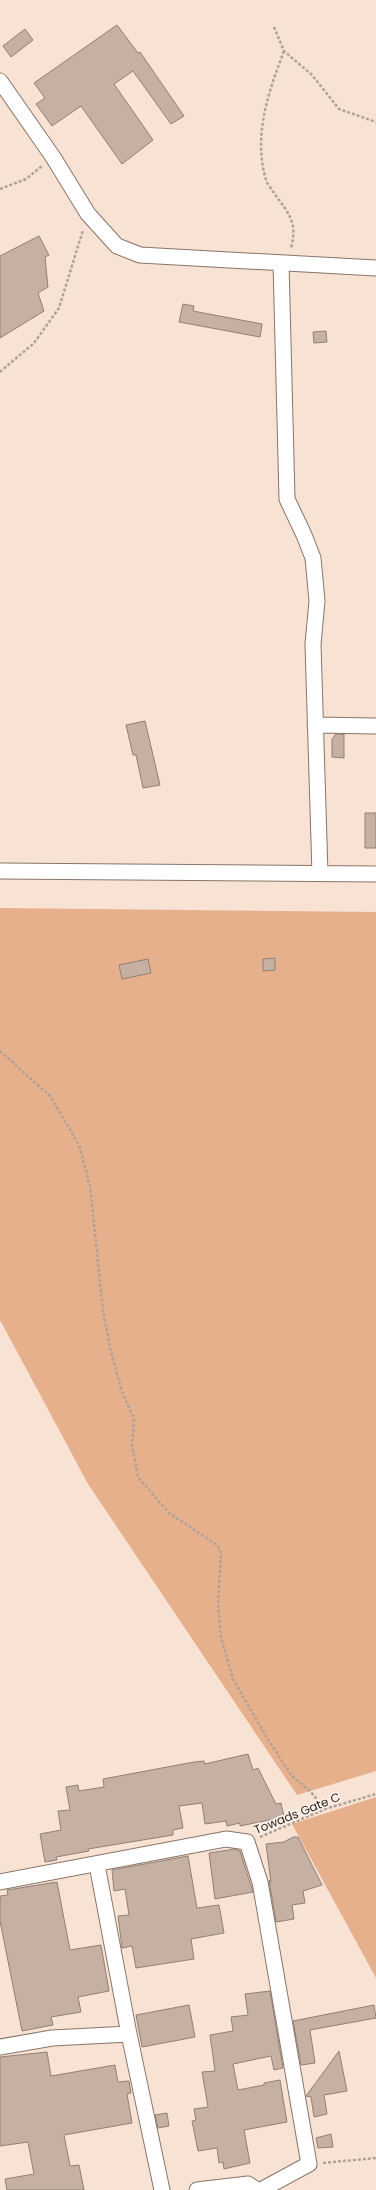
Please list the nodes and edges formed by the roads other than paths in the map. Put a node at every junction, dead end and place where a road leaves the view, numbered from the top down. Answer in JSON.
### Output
{"nodes":[{"id":1,"x":0,"y":82,"type":"edge"},
{"id":2,"x":282,"y":263,"type":"junction"},
{"id":3,"x":376,"y":268,"type":"edge"},
{"id":4,"x":315,"y":725,"type":"junction"},
{"id":5,"x":376,"y":726,"type":"edge"},
{"id":6,"x":0,"y":871,"type":"edge"},
{"id":7,"x":320,"y":874,"type":"junction"},
{"id":8,"x":376,"y":874,"type":"edge"},
{"id":9,"x":97,"y":1865,"type":"junction"},
{"id":10,"x":0,"y":1882,"type":"edge"},
{"id":11,"x":129,"y":2034,"type":"junction"},
{"id":12,"x":0,"y":2047,"type":"edge"},
{"id":13,"x":162,"y":2190,"type":"edge"},
{"id":14,"x":197,"y":2190,"type":"edge"},
{"id":15,"x":257,"y":2190,"type":"edge"},
{"id":16,"x":261,"y":2190,"type":"edge"}],
"edges":[{"from":1,"to":2,"type":"street"},
{"from":2,"to":3,"type":"street"},
{"from":2,"to":4,"type":"street"},
{"from":4,"to":5,"type":"street"},
{"from":4,"to":7,"type":"street"},
{"from":6,"to":7,"type":"street"},
{"from":7,"to":8,"type":"street"},
{"from":9,"to":10,"type":"street"},
{"from":9,"to":11,"type":"street"},
{"from":9,"to":16,"type":"street"},
{"from":11,"to":12,"type":"street"},
{"from":11,"to":13,"type":"street"},
{"from":14,"to":15,"type":"street"}]}
